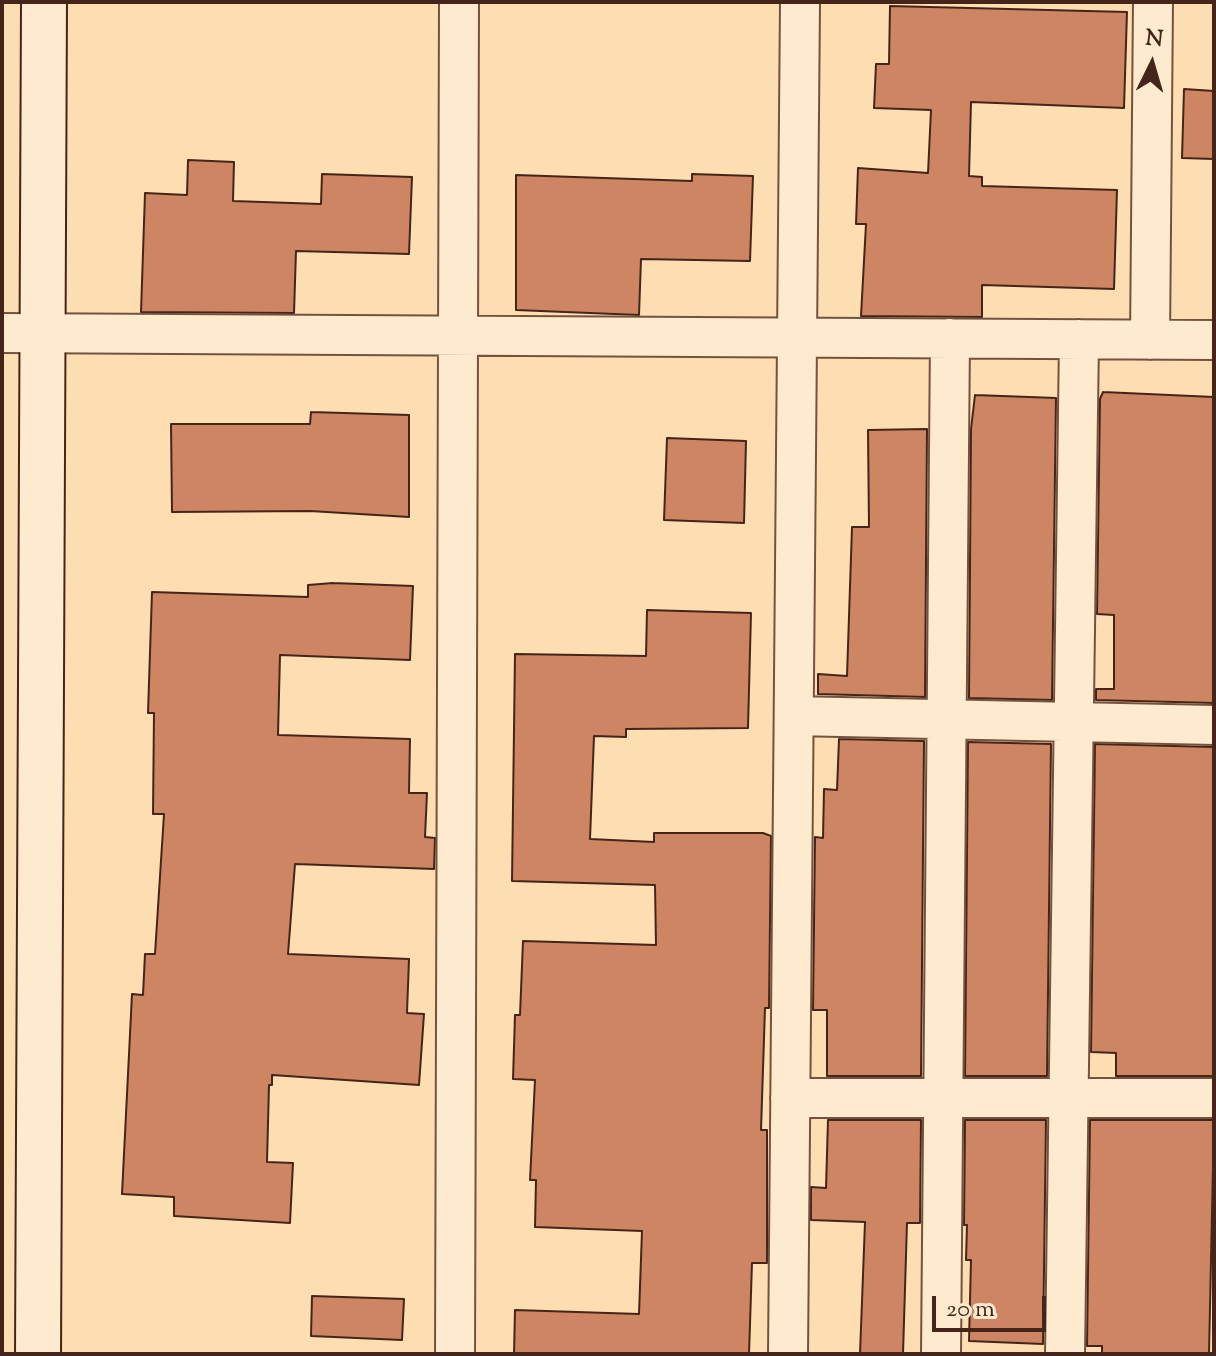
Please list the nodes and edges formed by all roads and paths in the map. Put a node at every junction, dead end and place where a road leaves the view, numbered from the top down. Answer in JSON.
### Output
{"nodes":[{"id":1,"x":44,"y":2,"type":"edge"},
{"id":2,"x":459,"y":2,"type":"edge"},
{"id":3,"x":800,"y":2,"type":"edge"},
{"id":4,"x":1153,"y":2,"type":"edge"},
{"id":5,"x":22,"y":333,"type":"edge"},
{"id":6,"x":457,"y":335,"type":"junction"},
{"id":7,"x":797,"y":338,"type":"junction"},
{"id":8,"x":950,"y":338,"type":"junction"},
{"id":9,"x":1079,"y":339,"type":"junction"},
{"id":10,"x":1150,"y":340,"type":"junction"},
{"id":11,"x":1214,"y":340,"type":"edge"},
{"id":12,"x":794,"y":716,"type":"junction"},
{"id":13,"x":947,"y":719,"type":"junction"},
{"id":14,"x":1074,"y":722,"type":"junction"},
{"id":15,"x":1214,"y":725,"type":"edge"},
{"id":16,"x":790,"y":1098,"type":"junction"},
{"id":17,"x":943,"y":1098,"type":"junction"},
{"id":18,"x":1069,"y":1098,"type":"junction"},
{"id":19,"x":1214,"y":1098,"type":"edge"},
{"id":20,"x":38,"y":1354,"type":"edge"},
{"id":21,"x":455,"y":1354,"type":"edge"},
{"id":22,"x":788,"y":1354,"type":"edge"},
{"id":23,"x":941,"y":1354,"type":"edge"},
{"id":24,"x":1065,"y":1354,"type":"edge"}],
"edges":[{"from":1,"to":5,"type":"street"},
{"from":2,"to":6,"type":"street"},
{"from":3,"to":7,"type":"street"},
{"from":4,"to":10,"type":"street"},
{"from":5,"to":6,"type":"street"},
{"from":5,"to":20,"type":"street"},
{"from":6,"to":7,"type":"street"},
{"from":6,"to":21,"type":"street"},
{"from":7,"to":8,"type":"street"},
{"from":7,"to":12,"type":"street"},
{"from":8,"to":9,"type":"street"},
{"from":8,"to":13,"type":"street"},
{"from":9,"to":10,"type":"street"},
{"from":9,"to":14,"type":"street"},
{"from":10,"to":11,"type":"street"},
{"from":12,"to":13,"type":"street"},
{"from":12,"to":16,"type":"street"},
{"from":13,"to":14,"type":"street"},
{"from":13,"to":17,"type":"street"},
{"from":14,"to":15,"type":"street"},
{"from":14,"to":18,"type":"street"},
{"from":16,"to":17,"type":"street"},
{"from":16,"to":22,"type":"street"},
{"from":17,"to":18,"type":"street"},
{"from":17,"to":23,"type":"street"},
{"from":18,"to":19,"type":"street"},
{"from":18,"to":24,"type":"street"}]}
